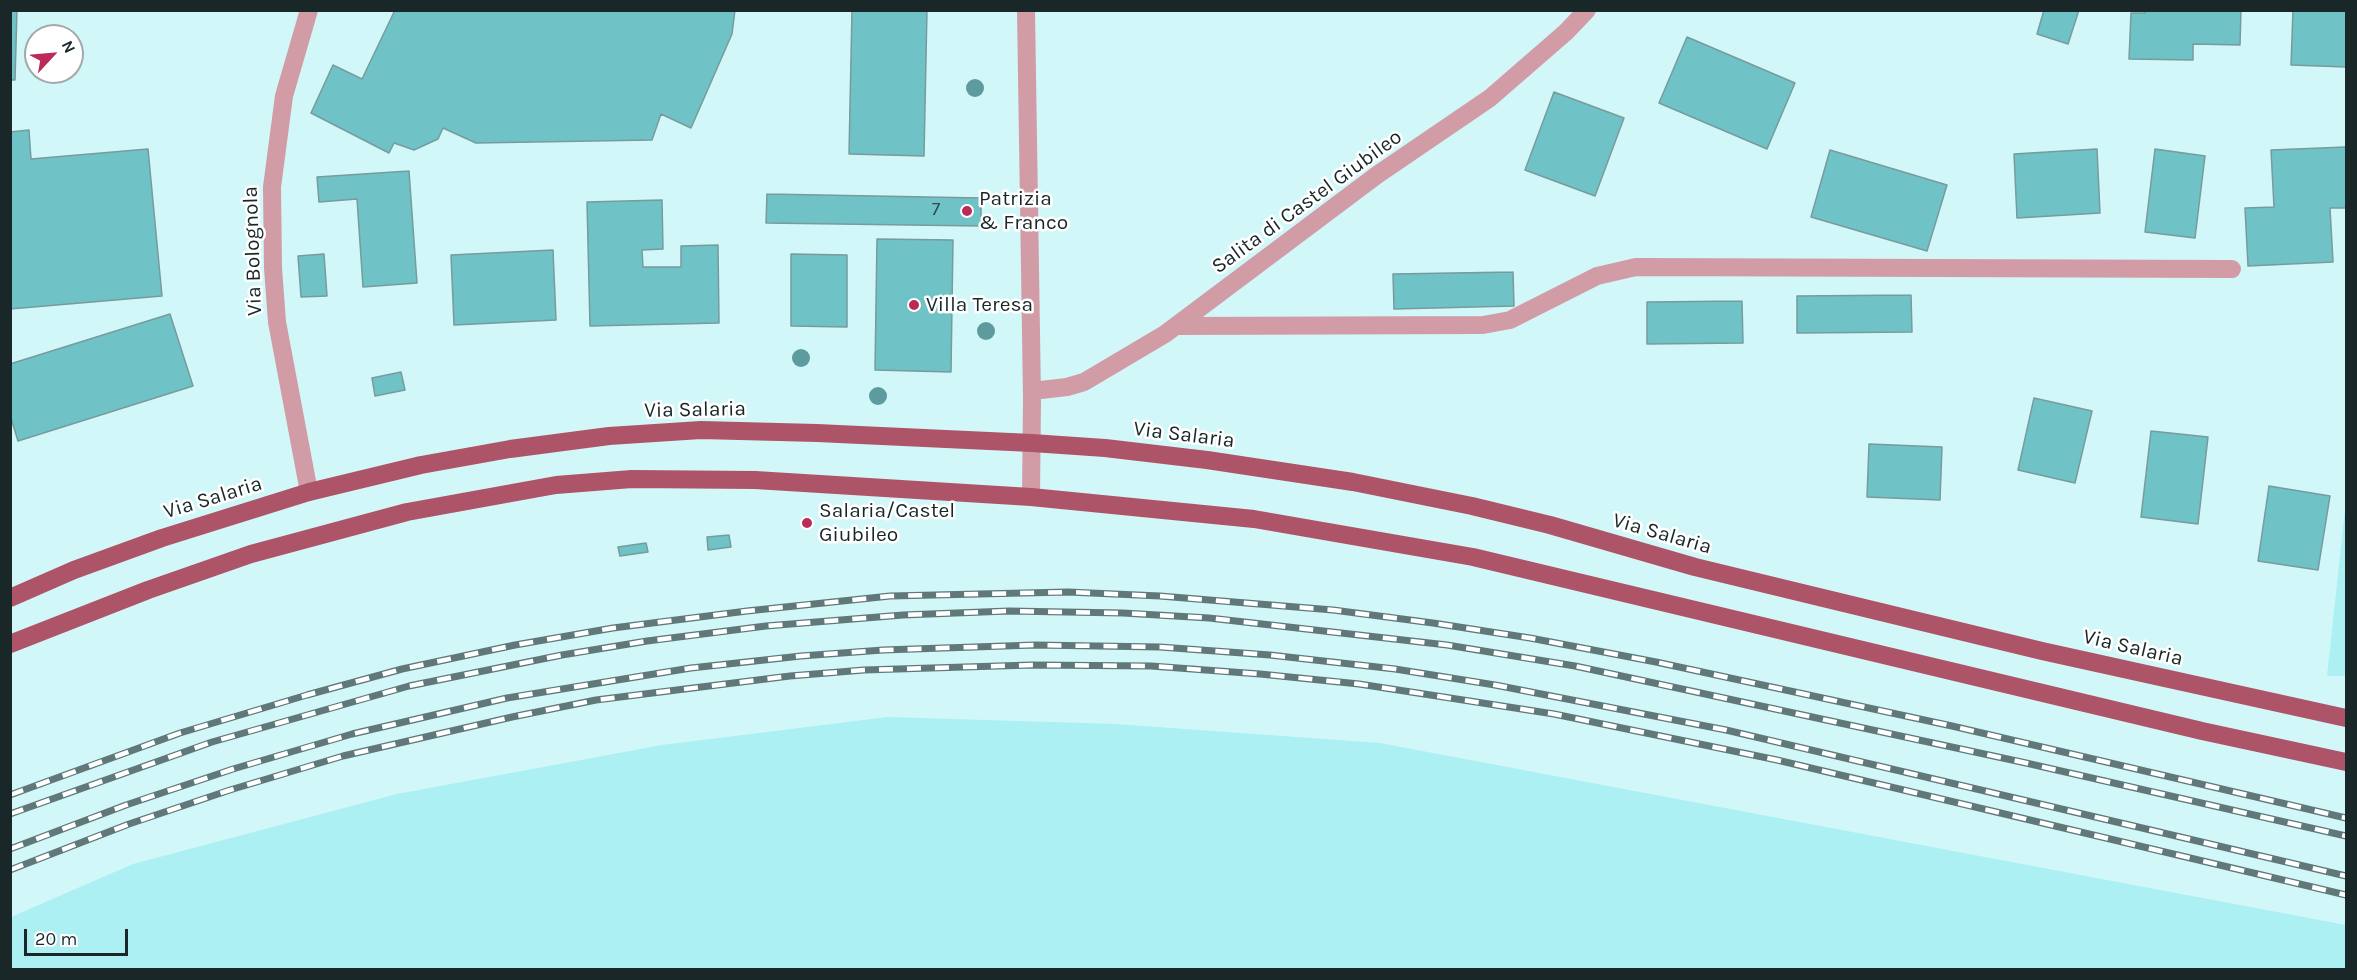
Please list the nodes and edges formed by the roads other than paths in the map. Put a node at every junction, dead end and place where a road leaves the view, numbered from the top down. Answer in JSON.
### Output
{"nodes":[{"id":1,"x":309,"y":10,"type":"edge"},
{"id":2,"x":1026,"y":10,"type":"edge"},
{"id":3,"x":1587,"y":10,"type":"edge"},
{"id":4,"x":2232,"y":269,"type":"dead end"},
{"id":5,"x":1176,"y":326,"type":"junction"},
{"id":6,"x":1032,"y":391,"type":"junction"},
{"id":7,"x":1032,"y":443,"type":"junction"},
{"id":8,"x":309,"y":492,"type":"junction"},
{"id":9,"x":1031,"y":497,"type":"junction"},
{"id":10,"x":10,"y":598,"type":"edge"},
{"id":11,"x":10,"y":644,"type":"edge"},
{"id":12,"x":2346,"y":718,"type":"edge"},
{"id":13,"x":2346,"y":762,"type":"edge"}],
"edges":[{"from":1,"to":8,"type":"street","name":"Via Bolognola"},
{"from":2,"to":6,"type":"street"},
{"from":3,"to":5,"type":"street","name":"Salita di Castel Giubileo"},
{"from":4,"to":5,"type":"street"},
{"from":5,"to":6,"type":"street","name":"Salita di Castel Giubileo"},
{"from":6,"to":7,"type":"street"},
{"from":7,"to":8,"type":"main road","name":"Via Salaria"},
{"from":7,"to":9,"type":"street"},
{"from":7,"to":12,"type":"main road","name":"Via Salaria"},
{"from":8,"to":10,"type":"main road","name":"Via Salaria"},
{"from":9,"to":11,"type":"main road"},
{"from":9,"to":13,"type":"main road"}]}
